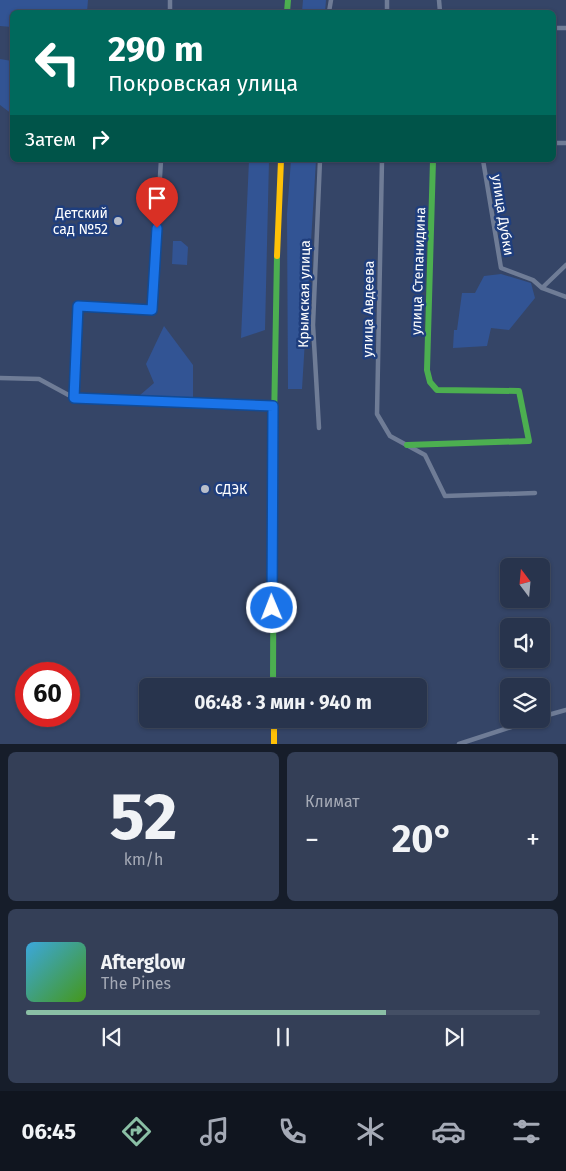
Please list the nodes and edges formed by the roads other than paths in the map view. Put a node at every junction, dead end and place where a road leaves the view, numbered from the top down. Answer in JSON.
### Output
{"nodes":[{"id":1,"x":161,"y":162,"type":"edge"},
{"id":2,"x":281,"y":162,"type":"edge"},
{"id":3,"x":320,"y":162,"type":"edge"},
{"id":4,"x":382,"y":162,"type":"edge"},
{"id":5,"x":434,"y":162,"type":"edge"},
{"id":6,"x":483,"y":162,"type":"edge"},
{"id":7,"x":566,"y":265,"type":"edge"},
{"id":8,"x":542,"y":288,"type":"junction"},
{"id":9,"x":566,"y":297,"type":"edge"},
{"id":10,"x":0,"y":378,"type":"edge"},
{"id":11,"x":74,"y":398,"type":"junction"},
{"id":12,"x":273,"y":406,"type":"junction"},
{"id":13,"x":319,"y":428,"type":"dead end"},
{"id":14,"x":407,"y":445,"type":"junction"},
{"id":15,"x":535,"y":493,"type":"dead end"},
{"id":16,"x":273,"y":678,"type":"edge"},
{"id":17,"x":566,"y":710,"type":"edge"},
{"id":18,"x":550,"y":714,"type":"edge"},
{"id":19,"x":274,"y":728,"type":"edge"},
{"id":20,"x":508,"y":728,"type":"edge"},
{"id":21,"x":274,"y":744,"type":"edge"},
{"id":22,"x":459,"y":744,"type":"edge"}],
"edges":[{"from":1,"to":11,"type":"street"},
{"from":2,"to":12,"type":"street"},
{"from":3,"to":13,"type":"street","name":"Крымская улица"},
{"from":4,"to":14,"type":"street","name":"улица Авдеева"},
{"from":5,"to":14,"type":"street","name":"улица Степанидина"},
{"from":6,"to":8,"type":"street","name":"улица Дубки"},
{"from":7,"to":8,"type":"street"},
{"from":8,"to":9,"type":"street"},
{"from":10,"to":11,"type":"street"},
{"from":11,"to":12,"type":"street"},
{"from":12,"to":16,"type":"street"},
{"from":14,"to":15,"type":"street","name":"улица Авдеева"},
{"from":17,"to":18,"type":"street"},
{"from":19,"to":21,"type":"street"},
{"from":20,"to":22,"type":"street"}]}
